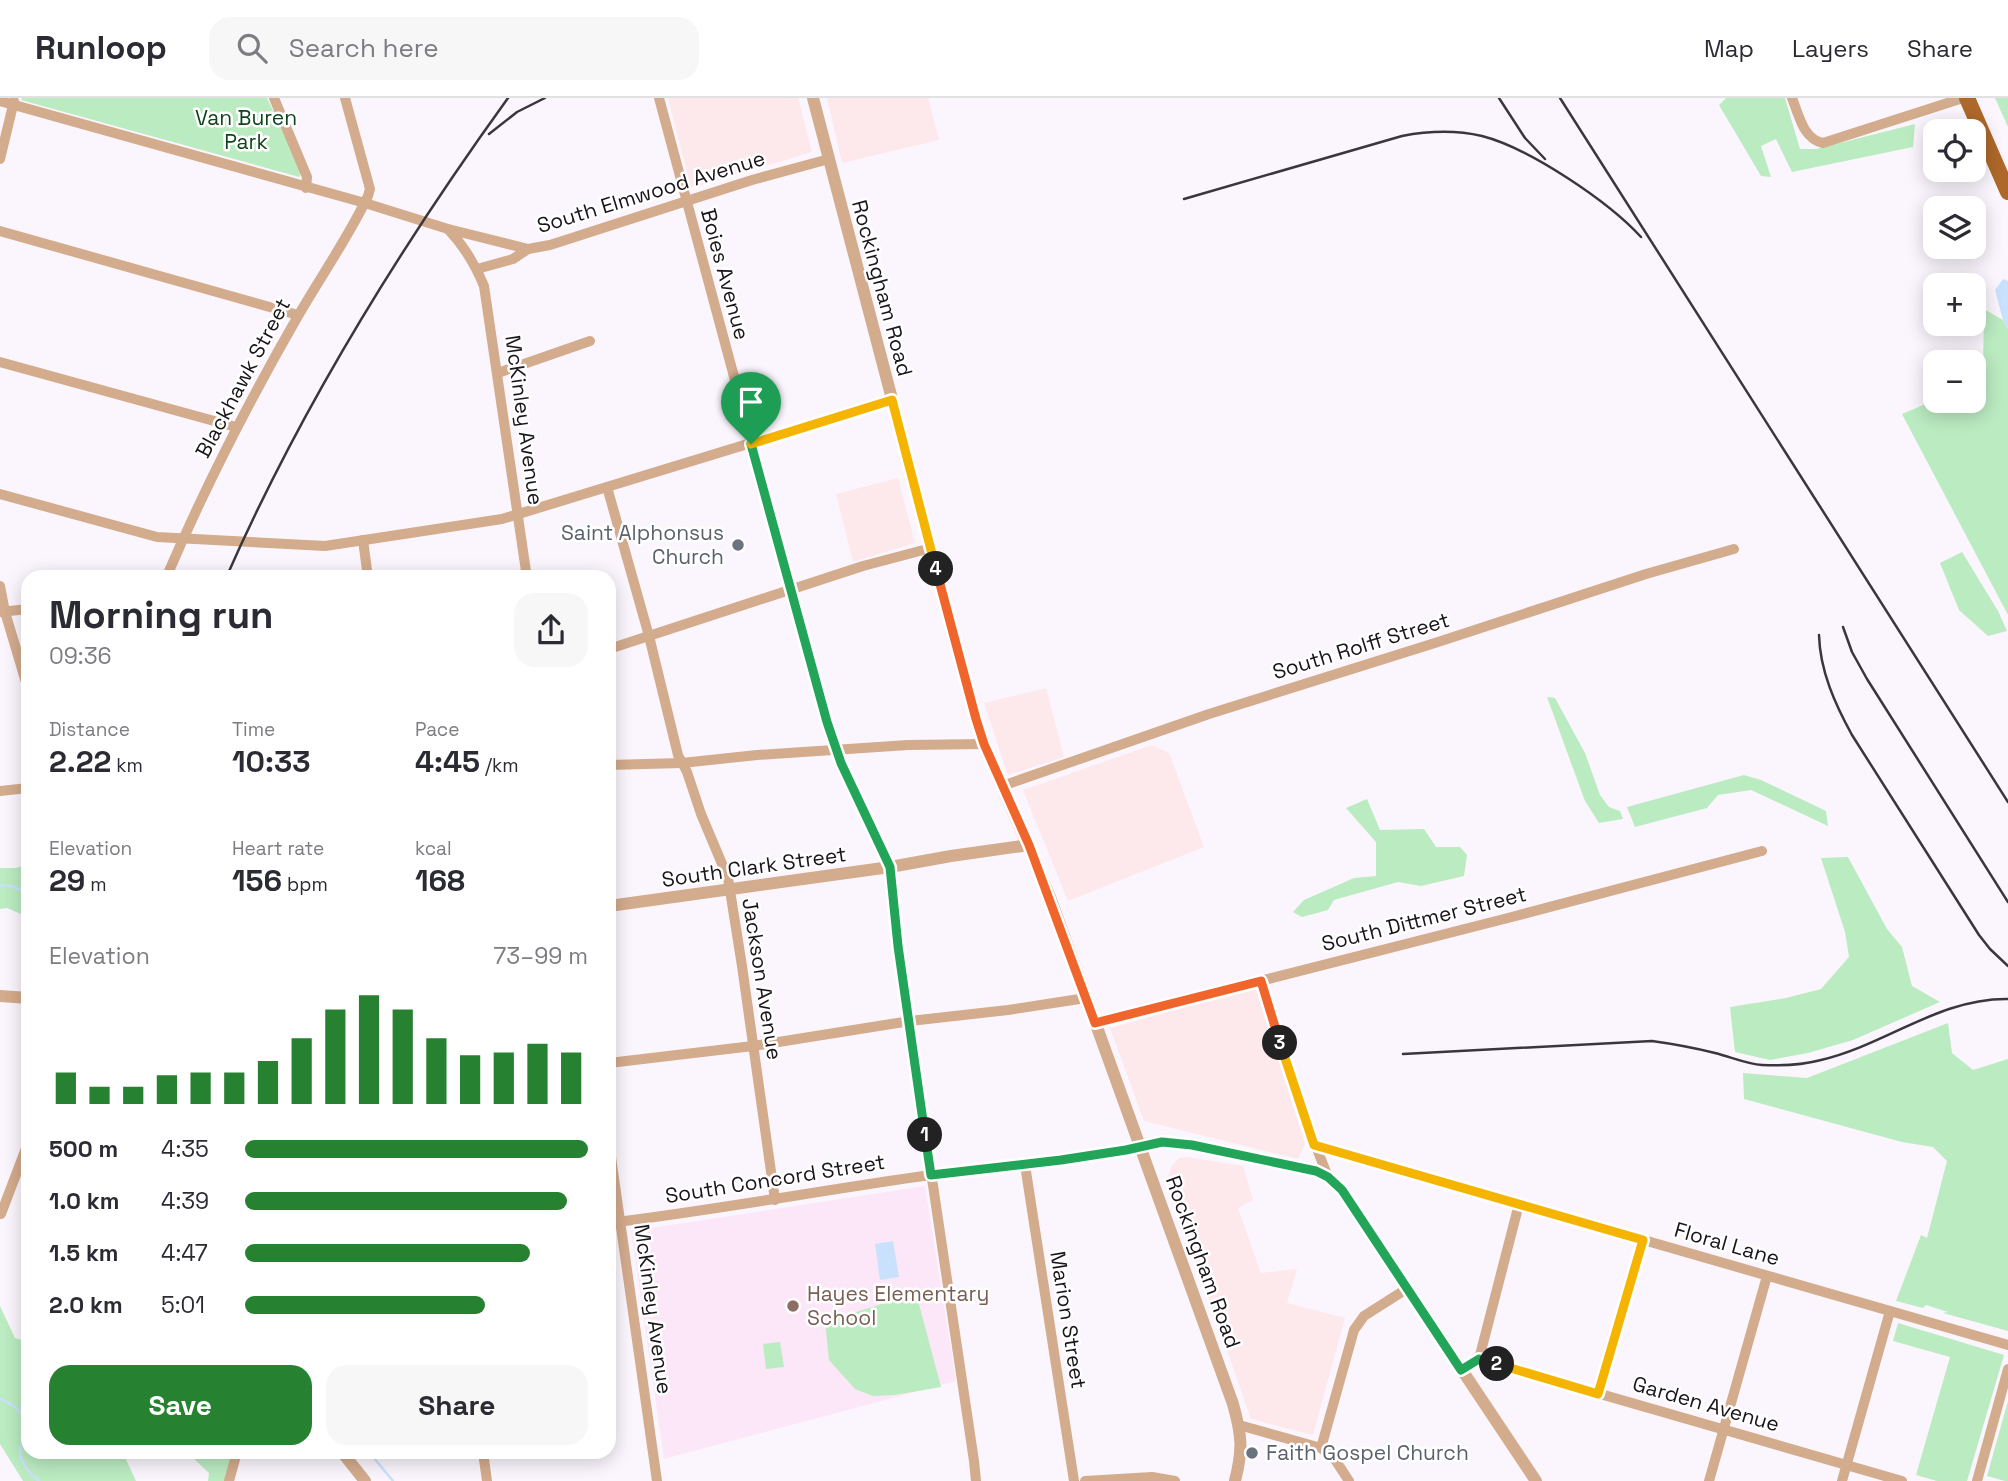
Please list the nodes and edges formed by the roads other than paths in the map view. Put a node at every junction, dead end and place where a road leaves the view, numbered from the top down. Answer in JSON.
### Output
{"nodes":[{"id":1,"x":274,"y":98,"type":"edge"},
{"id":2,"x":345,"y":98,"type":"edge"},
{"id":3,"x":659,"y":98,"type":"edge"},
{"id":4,"x":813,"y":98,"type":"edge"},
{"id":5,"x":1792,"y":98,"type":"edge"},
{"id":6,"x":1965,"y":98,"type":"edge"},
{"id":7,"x":0,"y":101,"type":"edge"},
{"id":8,"x":14,"y":102,"type":"edge"},
{"id":9,"x":0,"y":159,"type":"edge"},
{"id":10,"x":829,"y":159,"type":"junction"},
{"id":11,"x":306,"y":188,"type":"junction"},
{"id":12,"x":2008,"y":192,"type":"edge"},
{"id":13,"x":686,"y":202,"type":"junction"},
{"id":14,"x":365,"y":203,"type":"junction"},
{"id":15,"x":449,"y":229,"type":"junction"},
{"id":16,"x":0,"y":231,"type":"edge"},
{"id":17,"x":528,"y":249,"type":"junction"},
{"id":18,"x":477,"y":269,"type":"junction"},
{"id":19,"x":298,"y":315,"type":"junction"},
{"id":20,"x":590,"y":341,"type":"dead end"},
{"id":21,"x":0,"y":362,"type":"edge"},
{"id":22,"x":498,"y":373,"type":"junction"},
{"id":23,"x":892,"y":400,"type":"junction"},
{"id":24,"x":236,"y":427,"type":"junction"},
{"id":25,"x":751,"y":444,"type":"junction"},
{"id":26,"x":607,"y":487,"type":"junction"},
{"id":27,"x":0,"y":494,"type":"edge"},
{"id":28,"x":518,"y":515,"type":"junction"},
{"id":29,"x":182,"y":540,"type":"junction"},
{"id":30,"x":363,"y":540,"type":"junction"},
{"id":31,"x":930,"y":548,"type":"junction"},
{"id":32,"x":1734,"y":549,"type":"dead end"},
{"id":33,"x":169,"y":570,"type":"edge"},
{"id":34,"x":367,"y":570,"type":"edge"},
{"id":35,"x":526,"y":570,"type":"edge"},
{"id":36,"x":0,"y":586,"type":"edge"},
{"id":37,"x":792,"y":591,"type":"junction"},
{"id":38,"x":21,"y":610,"type":"edge"},
{"id":39,"x":3,"y":612,"type":"edge"},
{"id":40,"x":649,"y":636,"type":"junction"},
{"id":41,"x":616,"y":647,"type":"edge"},
{"id":42,"x":21,"y":667,"type":"edge"},
{"id":43,"x":984,"y":744,"type":"junction"},
{"id":44,"x":836,"y":750,"type":"junction"},
{"id":45,"x":682,"y":763,"type":"junction"},
{"id":46,"x":616,"y":765,"type":"edge"},
{"id":47,"x":1002,"y":786,"type":"junction"},
{"id":48,"x":21,"y":789,"type":"edge"},
{"id":49,"x":0,"y":791,"type":"edge"},
{"id":50,"x":1029,"y":845,"type":"junction"},
{"id":51,"x":1762,"y":851,"type":"dead end"},
{"id":52,"x":890,"y":867,"type":"junction"},
{"id":53,"x":729,"y":890,"type":"junction"},
{"id":54,"x":616,"y":905,"type":"edge"},
{"id":55,"x":1261,"y":981,"type":"junction"},
{"id":56,"x":0,"y":996,"type":"edge"},
{"id":57,"x":21,"y":998,"type":"edge"},
{"id":58,"x":1086,"y":998,"type":"junction"},
{"id":59,"x":910,"y":1021,"type":"junction"},
{"id":60,"x":1095,"y":1023,"type":"junction"},
{"id":61,"x":753,"y":1046,"type":"junction"},
{"id":62,"x":616,"y":1062,"type":"edge"},
{"id":63,"x":1314,"y":1145,"type":"junction"},
{"id":64,"x":1141,"y":1147,"type":"junction"},
{"id":65,"x":21,"y":1161,"type":"edge"},
{"id":66,"x":1025,"y":1165,"type":"junction"},
{"id":67,"x":931,"y":1175,"type":"junction"},
{"id":68,"x":1328,"y":1177,"type":"junction"},
{"id":69,"x":775,"y":1200,"type":"junction"},
{"id":70,"x":1519,"y":1204,"type":"junction"},
{"id":71,"x":1,"y":1214,"type":"edge"},
{"id":72,"x":616,"y":1222,"type":"edge"},
{"id":73,"x":616,"y":1228,"type":"edge"},
{"id":74,"x":1643,"y":1240,"type":"junction"},
{"id":75,"x":1767,"y":1276,"type":"junction"},
{"id":76,"x":1408,"y":1288,"type":"junction"},
{"id":77,"x":1890,"y":1311,"type":"junction"},
{"id":78,"x":2008,"y":1345,"type":"edge"},
{"id":79,"x":1479,"y":1359,"type":"junction"},
{"id":80,"x":2008,"y":1369,"type":"edge"},
{"id":81,"x":1461,"y":1370,"type":"junction"},
{"id":82,"x":1598,"y":1394,"type":"junction"},
{"id":83,"x":1239,"y":1425,"type":"junction"},
{"id":84,"x":1723,"y":1428,"type":"junction"},
{"id":85,"x":1321,"y":1448,"type":"junction"},
{"id":86,"x":235,"y":1459,"type":"edge"},
{"id":87,"x":348,"y":1459,"type":"edge"},
{"id":88,"x":484,"y":1459,"type":"edge"},
{"id":89,"x":1846,"y":1465,"type":"junction"},
{"id":90,"x":229,"y":1481,"type":"edge"},
{"id":91,"x":365,"y":1481,"type":"edge"},
{"id":92,"x":487,"y":1481,"type":"edge"},
{"id":93,"x":657,"y":1481,"type":"edge"},
{"id":94,"x":976,"y":1481,"type":"edge"},
{"id":95,"x":1074,"y":1481,"type":"edge"},
{"id":96,"x":1085,"y":1481,"type":"edge"},
{"id":97,"x":1175,"y":1481,"type":"edge"},
{"id":98,"x":1235,"y":1481,"type":"edge"},
{"id":99,"x":1349,"y":1481,"type":"edge"},
{"id":100,"x":1536,"y":1481,"type":"edge"},
{"id":101,"x":1709,"y":1481,"type":"edge"},
{"id":102,"x":1842,"y":1481,"type":"edge"},
{"id":103,"x":1902,"y":1481,"type":"edge"},
{"id":104,"x":1977,"y":1481,"type":"edge"}],
"edges":[{"from":1,"to":11,"type":"street"},
{"from":2,"to":14,"type":"street"},
{"from":3,"to":13,"type":"street","name":"Boies Avenue"},
{"from":4,"to":10,"type":"street","name":"Rockingham Road"},
{"from":5,"to":6,"type":"street"},
{"from":6,"to":12,"type":"main road"},
{"from":7,"to":8,"type":"street","name":"South Elmwood Avenue"},
{"from":8,"to":9,"type":"street"},
{"from":8,"to":11,"type":"street","name":"South Elmwood Avenue"},
{"from":10,"to":13,"type":"street","name":"South Elmwood Avenue"},
{"from":10,"to":23,"type":"street","name":"Rockingham Road"},
{"from":11,"to":14,"type":"street","name":"South Elmwood Avenue"},
{"from":13,"to":17,"type":"street","name":"South Elmwood Avenue"},
{"from":13,"to":25,"type":"street","name":"Boies Avenue"},
{"from":14,"to":15,"type":"street","name":"South Elmwood Avenue"},
{"from":14,"to":19,"type":"street","name":"Blackhawk Street"},
{"from":15,"to":17,"type":"street","name":"South Elmwood Avenue"},
{"from":15,"to":18,"type":"street","name":"McKinley Avenue"},
{"from":16,"to":19,"type":"street"},
{"from":17,"to":18,"type":"street"},
{"from":18,"to":22,"type":"street","name":"McKinley Avenue"},
{"from":19,"to":24,"type":"street","name":"Blackhawk Street"},
{"from":20,"to":22,"type":"street"},
{"from":21,"to":24,"type":"street"},
{"from":22,"to":28,"type":"street","name":"McKinley Avenue"},
{"from":23,"to":25,"type":"street"},
{"from":23,"to":31,"type":"street","name":"Rockingham Road"},
{"from":24,"to":29,"type":"street","name":"Blackhawk Street"},
{"from":25,"to":26,"type":"street"},
{"from":25,"to":37,"type":"street","name":"Boies Avenue"},
{"from":26,"to":28,"type":"street"},
{"from":26,"to":40,"type":"street","name":"Jackson Avenue"},
{"from":27,"to":29,"type":"street"},
{"from":28,"to":30,"type":"street"},
{"from":28,"to":35,"type":"street","name":"McKinley Avenue"},
{"from":29,"to":30,"type":"street"},
{"from":29,"to":33,"type":"street","name":"Blackhawk Street"},
{"from":30,"to":34,"type":"street"},
{"from":31,"to":37,"type":"street"},
{"from":31,"to":43,"type":"street","name":"Rockingham Road"},
{"from":32,"to":47,"type":"street","name":"South Rolff Street"},
{"from":36,"to":39,"type":"street"},
{"from":37,"to":40,"type":"street"},
{"from":37,"to":44,"type":"street","name":"Boies Avenue"},
{"from":38,"to":39,"type":"street"},
{"from":39,"to":42,"type":"street"},
{"from":40,"to":41,"type":"street"},
{"from":40,"to":45,"type":"street","name":"Jackson Avenue"},
{"from":43,"to":44,"type":"street"},
{"from":43,"to":47,"type":"street","name":"Rockingham Road"},
{"from":44,"to":45,"type":"street"},
{"from":44,"to":52,"type":"street","name":"Boies Avenue"},
{"from":45,"to":46,"type":"street"},
{"from":45,"to":53,"type":"street","name":"Jackson Avenue"},
{"from":47,"to":50,"type":"street","name":"Rockingham Road"},
{"from":48,"to":49,"type":"street"},
{"from":50,"to":52,"type":"street","name":"South Clark Street"},
{"from":50,"to":58,"type":"street","name":"Rockingham Road"},
{"from":51,"to":55,"type":"street","name":"South Dittmer Street"},
{"from":52,"to":53,"type":"street","name":"South Clark Street"},
{"from":52,"to":59,"type":"street","name":"Boies Avenue"},
{"from":53,"to":54,"type":"street","name":"South Clark Street"},
{"from":53,"to":61,"type":"street","name":"Jackson Avenue"},
{"from":55,"to":60,"type":"street","name":"South Dittmer Street"},
{"from":55,"to":63,"type":"street"},
{"from":56,"to":57,"type":"street"},
{"from":58,"to":59,"type":"street"},
{"from":58,"to":60,"type":"street","name":"Rockingham Road"},
{"from":59,"to":61,"type":"street"},
{"from":59,"to":67,"type":"street","name":"Boies Avenue"},
{"from":60,"to":64,"type":"street","name":"Rockingham Road"},
{"from":61,"to":62,"type":"street"},
{"from":61,"to":69,"type":"street","name":"Jackson Avenue"},
{"from":63,"to":68,"type":"street"},
{"from":63,"to":70,"type":"street","name":"Floral Lane"},
{"from":64,"to":66,"type":"street","name":"South Concord Street"},
{"from":64,"to":68,"type":"street","name":"South Concord Street"},
{"from":64,"to":83,"type":"street","name":"Rockingham Road"},
{"from":65,"to":71,"type":"street"},
{"from":66,"to":67,"type":"street","name":"South Concord Street"},
{"from":66,"to":95,"type":"street","name":"Marion Street"},
{"from":67,"to":69,"type":"street","name":"South Concord Street"},
{"from":67,"to":94,"type":"street","name":"Boies Avenue"},
{"from":68,"to":76,"type":"street"},
{"from":69,"to":72,"type":"street","name":"South Concord Street"},
{"from":70,"to":74,"type":"street","name":"Floral Lane"},
{"from":70,"to":79,"type":"street"},
{"from":73,"to":93,"type":"street","name":"McKinley Avenue"},
{"from":74,"to":75,"type":"street","name":"Floral Lane"},
{"from":74,"to":82,"type":"street"},
{"from":75,"to":77,"type":"street","name":"Floral Lane"},
{"from":75,"to":84,"type":"street"},
{"from":76,"to":81,"type":"street"},
{"from":76,"to":85,"type":"street"},
{"from":77,"to":78,"type":"street","name":"Floral Lane"},
{"from":77,"to":89,"type":"street"},
{"from":79,"to":81,"type":"street"},
{"from":79,"to":82,"type":"street","name":"Garden Avenue"},
{"from":80,"to":104,"type":"street"},
{"from":81,"to":100,"type":"street"},
{"from":82,"to":84,"type":"street","name":"Garden Avenue"},
{"from":83,"to":85,"type":"street"},
{"from":83,"to":98,"type":"street","name":"Rockingham Road"},
{"from":84,"to":89,"type":"street","name":"Garden Avenue"},
{"from":84,"to":101,"type":"street"},
{"from":85,"to":99,"type":"street"},
{"from":86,"to":90,"type":"street"},
{"from":87,"to":91,"type":"street"},
{"from":88,"to":92,"type":"street"},
{"from":89,"to":102,"type":"street"},
{"from":89,"to":103,"type":"street","name":"Garden Avenue"},
{"from":96,"to":97,"type":"street"}]}
